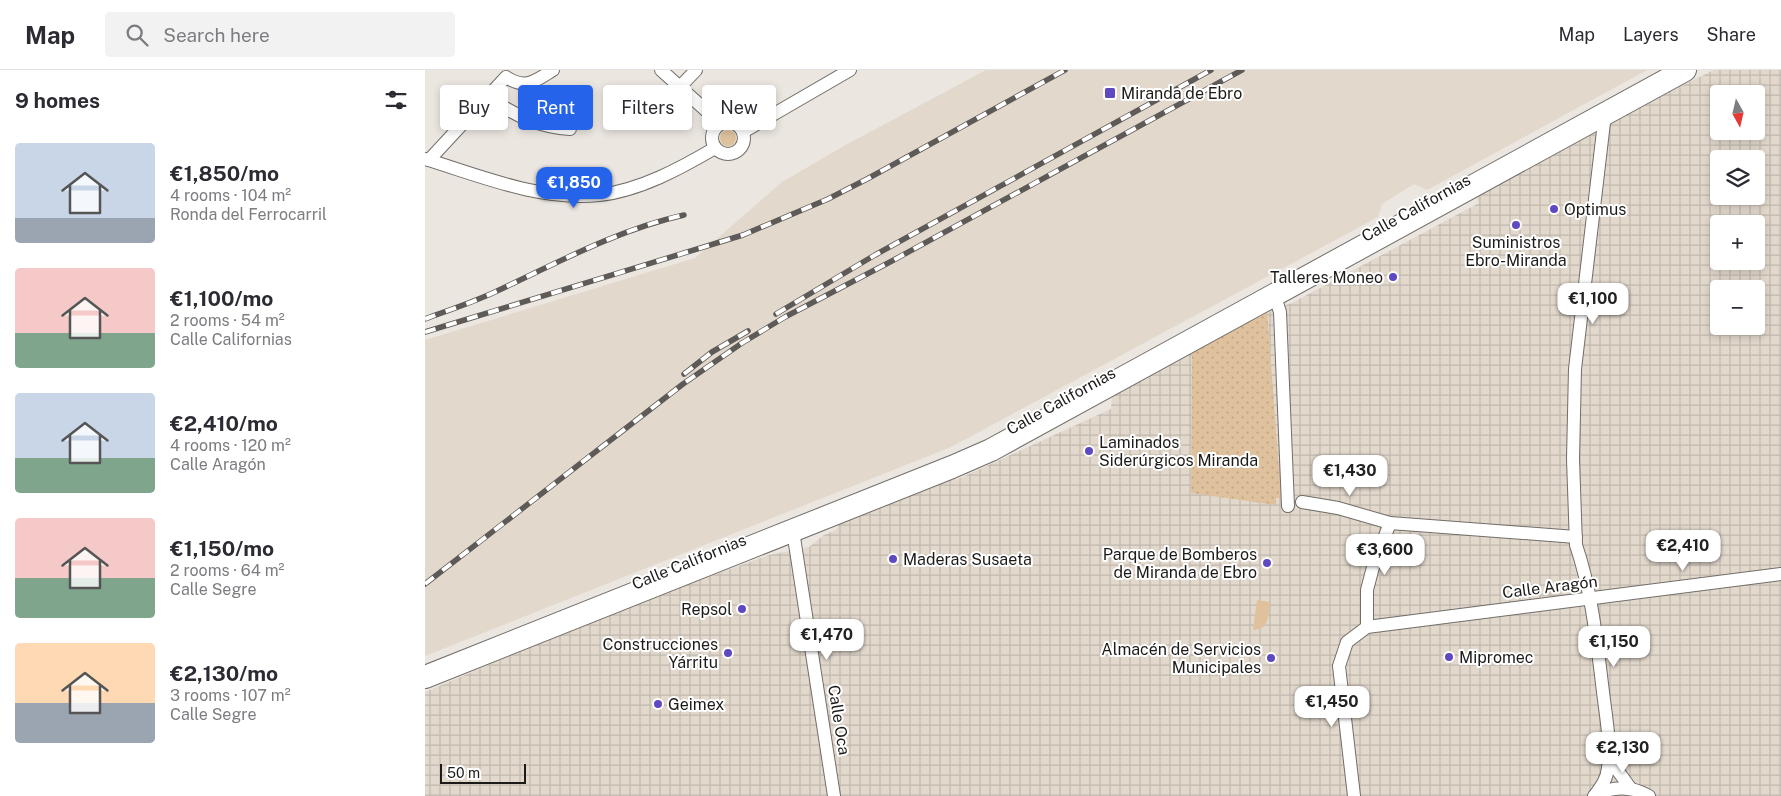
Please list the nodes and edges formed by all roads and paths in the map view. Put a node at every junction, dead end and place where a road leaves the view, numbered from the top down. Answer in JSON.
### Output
{"nodes":[{"id":1,"x":553,"y":70,"type":"edge"},
{"id":2,"x":661,"y":70,"type":"edge"},
{"id":3,"x":696,"y":70,"type":"edge"},
{"id":4,"x":850,"y":70,"type":"edge"},
{"id":5,"x":1665,"y":70,"type":"edge"},
{"id":6,"x":1685,"y":70,"type":"edge"},
{"id":7,"x":499,"y":85,"type":"edge"},
{"id":8,"x":678,"y":85,"type":"edge"},
{"id":9,"x":682,"y":85,"type":"edge"},
{"id":10,"x":692,"y":98,"type":"edge"},
{"id":11,"x":702,"y":106,"type":"edge"},
{"id":12,"x":1605,"y":114,"type":"junction"},
{"id":13,"x":456,"y":130,"type":"edge"},
{"id":14,"x":715,"y":130,"type":"edge"},
{"id":15,"x":743,"y":132,"type":"joint"},
{"id":16,"x":715,"y":148,"type":"junction"},
{"id":17,"x":427,"y":160,"type":"edge"},
{"id":18,"x":1275,"y":297,"type":"junction"},
{"id":19,"x":1303,"y":502,"type":"dead end"},
{"id":20,"x":1288,"y":506,"type":"dead end"},
{"id":21,"x":1390,"y":523,"type":"junction"},
{"id":22,"x":793,"y":531,"type":"junction"},
{"id":23,"x":1576,"y":537,"type":"junction"},
{"id":24,"x":1781,"y":574,"type":"edge"},
{"id":25,"x":1589,"y":598,"type":"junction"},
{"id":26,"x":1367,"y":627,"type":"junction"},
{"id":27,"x":425,"y":667,"type":"edge"},
{"id":28,"x":425,"y":677,"type":"edge"},
{"id":29,"x":1609,"y":742,"type":"junction"},
{"id":30,"x":1631,"y":789,"type":"junction"},
{"id":31,"x":834,"y":796,"type":"edge"},
{"id":32,"x":1354,"y":796,"type":"edge"},
{"id":33,"x":1595,"y":796,"type":"edge"},
{"id":34,"x":1649,"y":796,"type":"edge"}],
"edges":[{"from":1,"to":7,"type":"street"},
{"from":2,"to":8,"type":"street"},
{"from":3,"to":9,"type":"street"},
{"from":4,"to":15,"type":"street"},
{"from":5,"to":27,"type":"highway","name":"Calle Californias"},
{"from":6,"to":12,"type":"highway","name":"Calle Californias"},
{"from":10,"to":11,"type":"street"},
{"from":12,"to":18,"type":"highway","name":"Calle Californias"},
{"from":12,"to":23,"type":"street"},
{"from":13,"to":17,"type":"street"},
{"from":14,"to":16,"type":"street"},
{"from":15,"to":16,"type":"street"},
{"from":16,"to":17,"type":"street"},
{"from":18,"to":20,"type":"street"},
{"from":18,"to":22,"type":"highway","name":"Calle Californias"},
{"from":19,"to":21,"type":"street"},
{"from":21,"to":23,"type":"street"},
{"from":21,"to":26,"type":"street"},
{"from":22,"to":28,"type":"highway","name":"Calle Californias"},
{"from":22,"to":31,"type":"street","name":"Calle Oca"},
{"from":23,"to":25,"type":"street"},
{"from":24,"to":25,"type":"street","name":"Calle Aragón"},
{"from":25,"to":26,"type":"street","name":"Calle Aragón"},
{"from":25,"to":29,"type":"street"},
{"from":26,"to":32,"type":"street","name":"Calle Aragón"},
{"from":29,"to":30,"type":"street"},
{"from":29,"to":33,"type":"street"},
{"from":30,"to":33,"type":"street"},
{"from":30,"to":34,"type":"street"}]}
